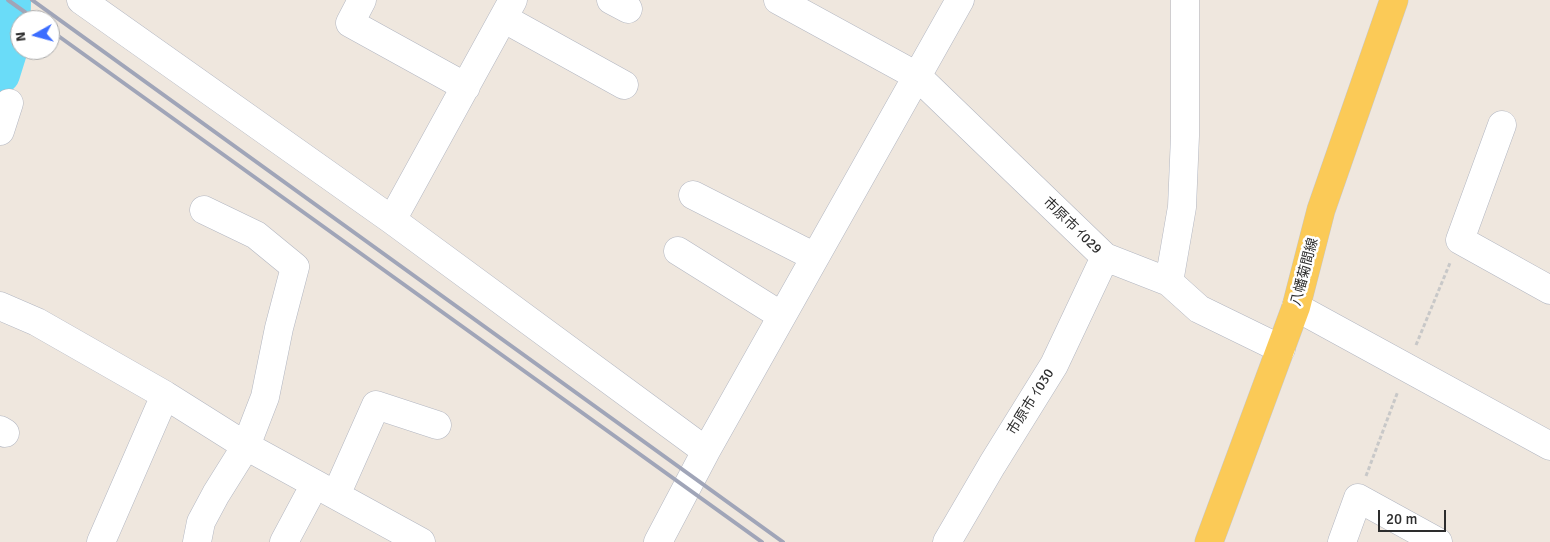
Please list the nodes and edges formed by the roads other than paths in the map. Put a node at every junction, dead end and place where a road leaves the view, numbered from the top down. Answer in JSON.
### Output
{"nodes":[{"id":1,"x":82,"y":0,"type":"edge"},
{"id":2,"x":362,"y":0,"type":"edge"},
{"id":3,"x":778,"y":0,"type":"edge"},
{"id":4,"x":960,"y":0,"type":"edge"},
{"id":5,"x":1185,"y":0,"type":"edge"},
{"id":6,"x":1394,"y":0,"type":"edge"},
{"id":7,"x":508,"y":9,"type":"edge"},
{"id":8,"x":917,"y":76,"type":"junction"},
{"id":9,"x":624,"y":85,"type":"dead end"},
{"id":10,"x":466,"y":87,"type":"junction"},
{"id":11,"x":9,"y":103,"type":"dead end"},
{"id":12,"x":1502,"y":125,"type":"dead end"},
{"id":13,"x":0,"y":131,"type":"edge"},
{"id":14,"x":693,"y":195,"type":"dead end"},
{"id":15,"x":204,"y":210,"type":"dead end"},
{"id":16,"x":392,"y":220,"type":"junction"},
{"id":17,"x":678,"y":251,"type":"dead end"},
{"id":18,"x":815,"y":257,"type":"junction"},
{"id":19,"x":1105,"y":257,"type":"junction"},
{"id":20,"x":1169,"y":282,"type":"junction"},
{"id":21,"x":1550,"y":290,"type":"edge"},
{"id":22,"x":0,"y":306,"type":"edge"},
{"id":23,"x":1296,"y":307,"type":"junction"},
{"id":24,"x":782,"y":316,"type":"junction"},
{"id":25,"x":1281,"y":349,"type":"junction"},
{"id":26,"x":165,"y":395,"type":"junction"},
{"id":27,"x":437,"y":425,"type":"dead end"},
{"id":28,"x":246,"y":446,"type":"junction"},
{"id":29,"x":1550,"y":446,"type":"edge"},
{"id":30,"x":706,"y":451,"type":"junction"},
{"id":31,"x":326,"y":489,"type":"junction"},
{"id":32,"x":101,"y":542,"type":"edge"},
{"id":33,"x":197,"y":542,"type":"edge"},
{"id":34,"x":284,"y":542,"type":"edge"},
{"id":35,"x":421,"y":542,"type":"edge"},
{"id":36,"x":658,"y":542,"type":"edge"},
{"id":37,"x":947,"y":542,"type":"edge"},
{"id":38,"x":1209,"y":542,"type":"edge"},
{"id":39,"x":1342,"y":542,"type":"edge"},
{"id":40,"x":1438,"y":542,"type":"edge"}],
"edges":[{"from":1,"to":16,"type":"street"},
{"from":2,"to":10,"type":"street"},
{"from":3,"to":8,"type":"street","name":"市原市 ｲ029"},
{"from":4,"to":8,"type":"street"},
{"from":5,"to":20,"type":"street"},
{"from":6,"to":23,"type":"main road","name":"八幡菊間線"},
{"from":7,"to":9,"type":"street"},
{"from":7,"to":10,"type":"street"},
{"from":8,"to":18,"type":"street"},
{"from":8,"to":19,"type":"street","name":"市原市 ｲ029"},
{"from":10,"to":16,"type":"street"},
{"from":11,"to":13,"type":"street"},
{"from":12,"to":21,"type":"street"},
{"from":14,"to":18,"type":"street"},
{"from":15,"to":28,"type":"street"},
{"from":16,"to":30,"type":"street"},
{"from":17,"to":24,"type":"street"},
{"from":18,"to":24,"type":"street"},
{"from":19,"to":20,"type":"street","name":"市原市 ｲ029"},
{"from":19,"to":37,"type":"street","name":"市原市 ｲ030"},
{"from":20,"to":25,"type":"street","name":"市原市 ｲ029"},
{"from":22,"to":26,"type":"street"},
{"from":23,"to":25,"type":"main road","name":"八幡菊間線"},
{"from":23,"to":29,"type":"street"},
{"from":24,"to":30,"type":"street"},
{"from":25,"to":38,"type":"main road","name":"八幡菊間線"},
{"from":26,"to":28,"type":"street"},
{"from":26,"to":32,"type":"street"},
{"from":27,"to":31,"type":"street"},
{"from":28,"to":31,"type":"street"},
{"from":28,"to":33,"type":"street"},
{"from":30,"to":36,"type":"street"},
{"from":31,"to":34,"type":"street"},
{"from":31,"to":35,"type":"street"},
{"from":39,"to":40,"type":"street"}]}
